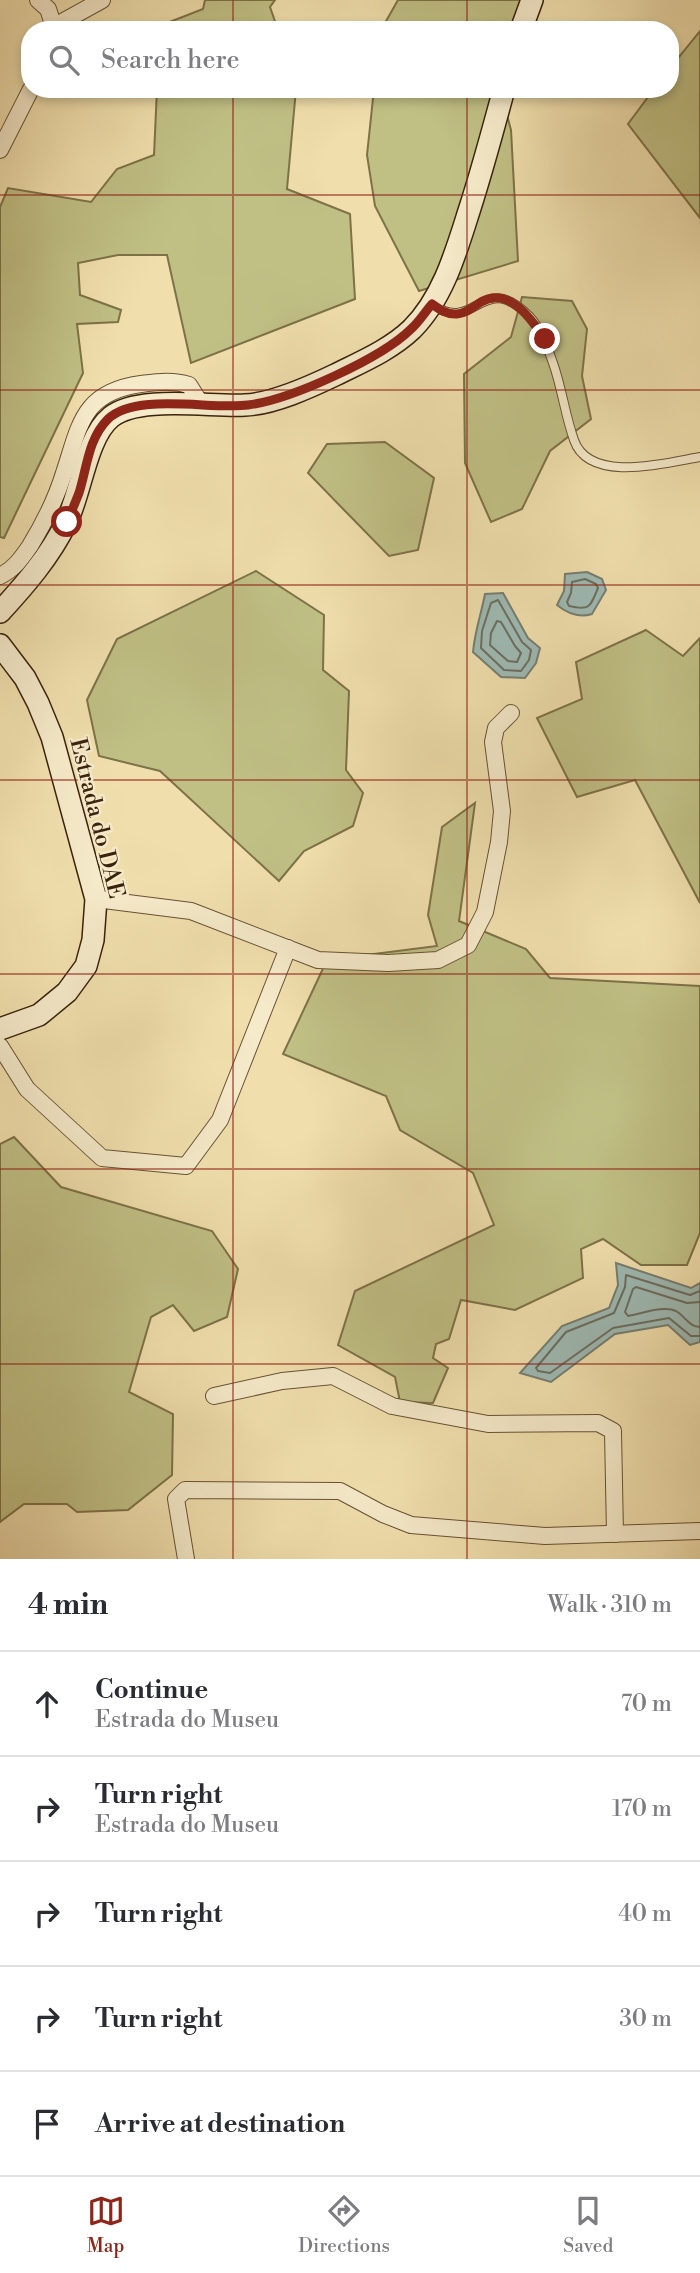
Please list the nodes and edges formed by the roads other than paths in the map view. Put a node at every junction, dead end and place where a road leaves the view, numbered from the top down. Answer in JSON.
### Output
{"nodes":[{"id":1,"x":38,"y":0,"type":"edge"},
{"id":2,"x":102,"y":0,"type":"edge"},
{"id":3,"x":532,"y":0,"type":"edge"},
{"id":4,"x":52,"y":21,"type":"edge"},
{"id":5,"x":67,"y":21,"type":"edge"},
{"id":6,"x":524,"y":21,"type":"edge"},
{"id":7,"x":26,"y":98,"type":"edge"},
{"id":8,"x":502,"y":98,"type":"edge"},
{"id":9,"x":0,"y":150,"type":"edge"},
{"id":10,"x":432,"y":304,"type":"junction"},
{"id":11,"x":201,"y":404,"type":"junction"},
{"id":12,"x":700,"y":457,"type":"edge"},
{"id":13,"x":0,"y":576,"type":"edge"},
{"id":14,"x":0,"y":612,"type":"edge"},
{"id":15,"x":0,"y":645,"type":"edge"},
{"id":16,"x":7,"y":661,"type":"edge"},
{"id":17,"x":512,"y":713,"type":"dead end"},
{"id":18,"x":96,"y":900,"type":"junction"},
{"id":19,"x":288,"y":948,"type":"junction"},
{"id":20,"x":0,"y":1029,"type":"edge"},
{"id":21,"x":0,"y":1046,"type":"edge"},
{"id":22,"x":214,"y":1396,"type":"dead end"},
{"id":23,"x":700,"y":1531,"type":"edge"},
{"id":24,"x":615,"y":1534,"type":"junction"},
{"id":25,"x":186,"y":1559,"type":"edge"}],
"edges":[{"from":1,"to":4,"type":"street"},
{"from":2,"to":5,"type":"street"},
{"from":3,"to":6,"type":"street"},
{"from":7,"to":9,"type":"street"},
{"from":8,"to":10,"type":"street"},
{"from":10,"to":11,"type":"street"},
{"from":10,"to":12,"type":"lane"},
{"from":11,"to":13,"type":"street"},
{"from":11,"to":14,"type":"street"},
{"from":15,"to":16,"type":"street","name":"Estrada do DAE"},
{"from":16,"to":18,"type":"street","name":"Estrada do DAE"},
{"from":17,"to":19,"type":"street"},
{"from":18,"to":19,"type":"street"},
{"from":18,"to":20,"type":"street","name":"Estrada do DAE"},
{"from":19,"to":21,"type":"street"},
{"from":22,"to":24,"type":"street"},
{"from":23,"to":24,"type":"street"},
{"from":24,"to":25,"type":"street"}]}
